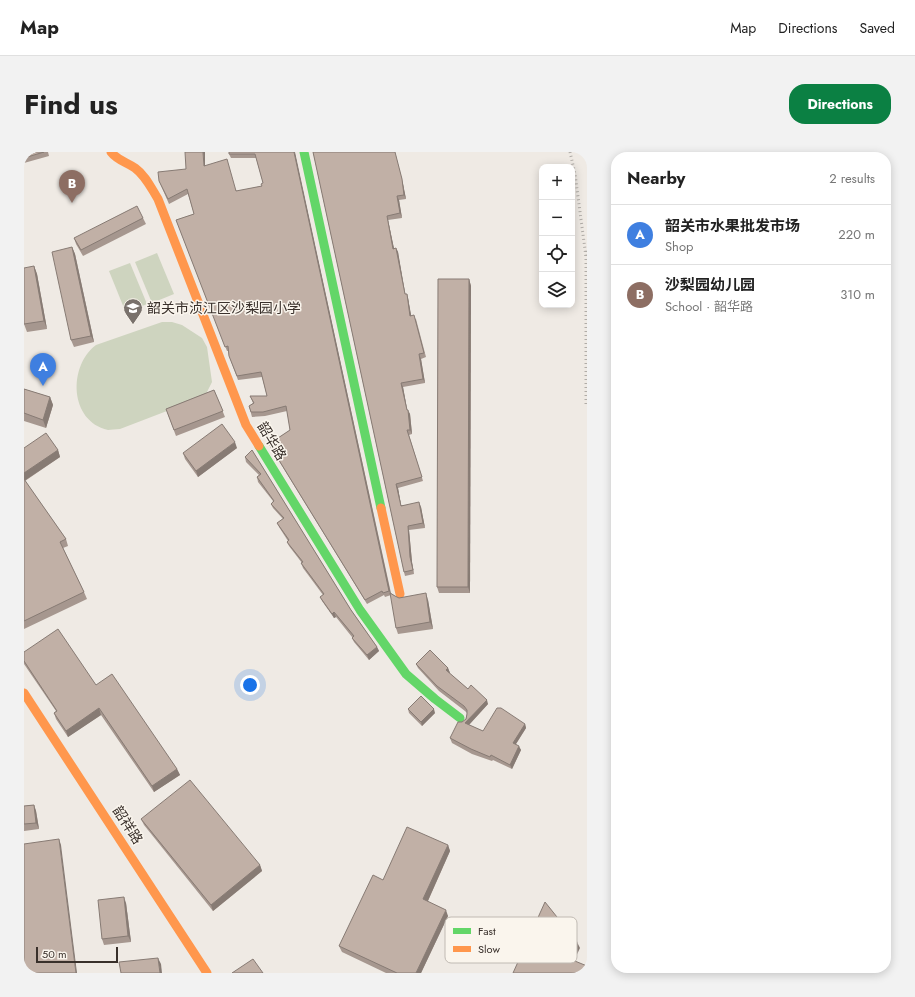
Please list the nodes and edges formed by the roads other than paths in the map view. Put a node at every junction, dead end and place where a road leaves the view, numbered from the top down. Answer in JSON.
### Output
{"nodes":[{"id":1,"x":111,"y":152,"type":"edge"},
{"id":2,"x":304,"y":152,"type":"edge"},
{"id":3,"x":400,"y":594,"type":"dead end"},
{"id":4,"x":24,"y":693,"type":"edge"},
{"id":5,"x":460,"y":718,"type":"dead end"},
{"id":6,"x":208,"y":973,"type":"edge"}],
"edges":[{"from":1,"to":5,"type":"street","name":"韶华路"},
{"from":2,"to":3,"type":"street"},
{"from":4,"to":6,"type":"street","name":"韶祥路"}]}
